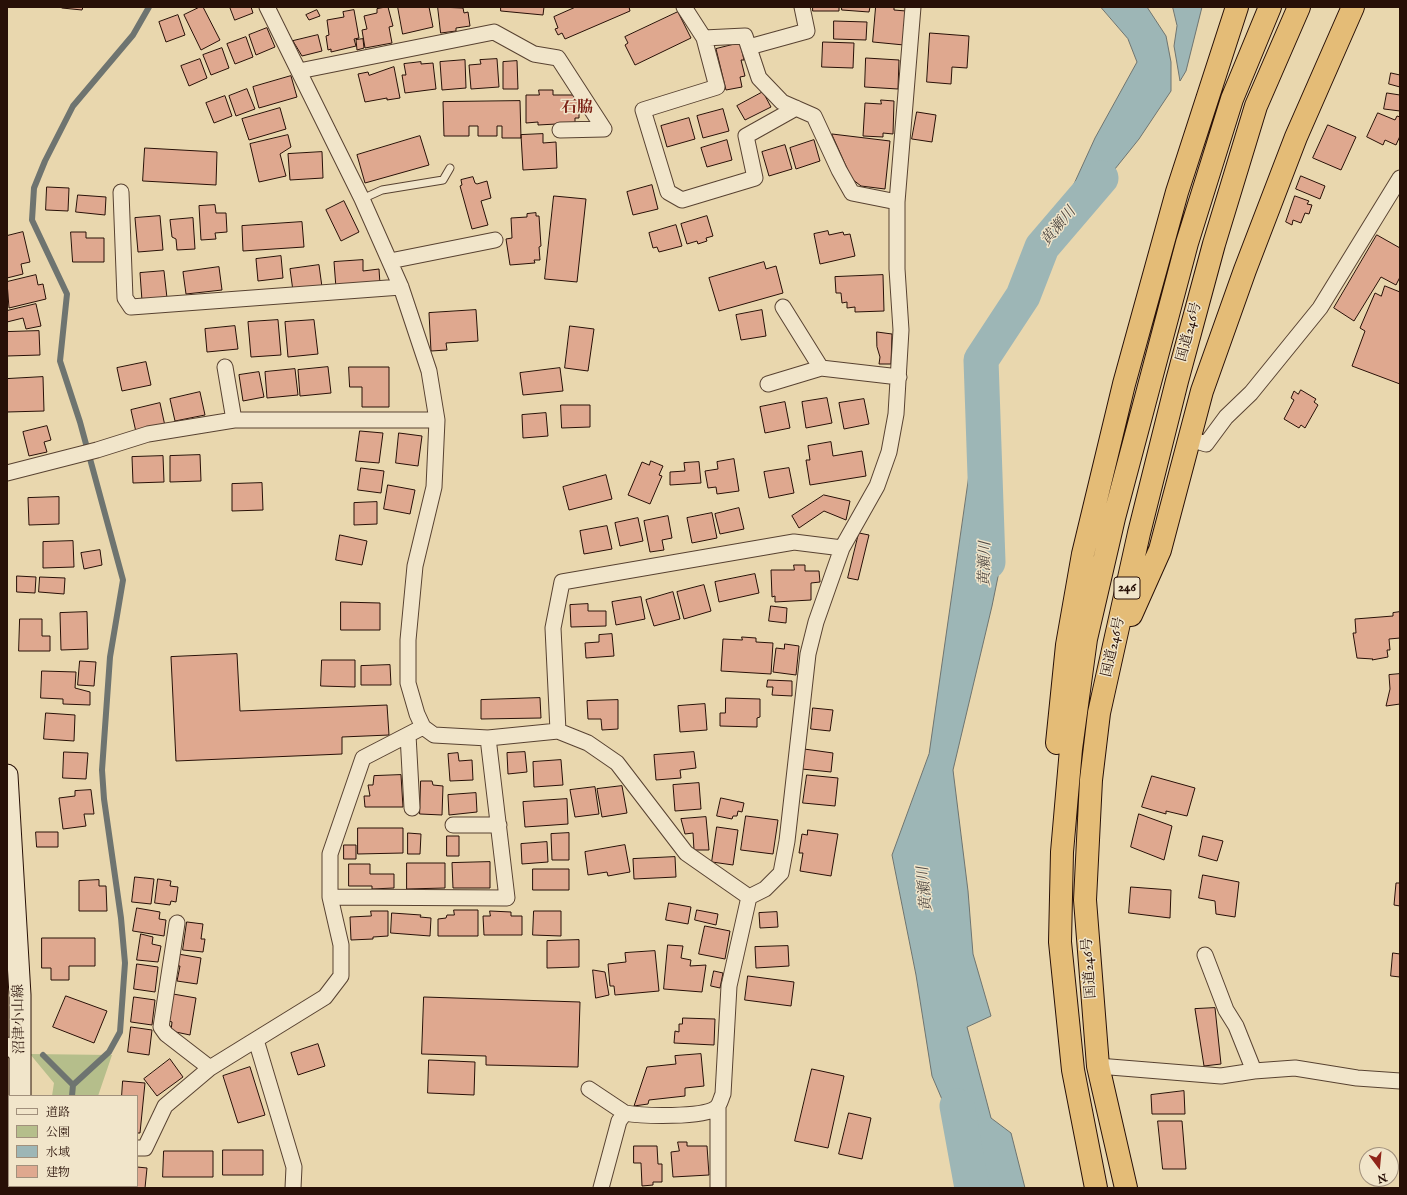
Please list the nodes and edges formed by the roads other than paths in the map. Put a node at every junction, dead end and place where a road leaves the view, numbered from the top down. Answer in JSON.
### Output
{"nodes":[{"id":1,"x":267,"y":7,"type":"edge"},
{"id":2,"x":684,"y":7,"type":"edge"},
{"id":3,"x":802,"y":7,"type":"edge"},
{"id":4,"x":913,"y":7,"type":"edge"},
{"id":5,"x":1237,"y":7,"type":"edge"},
{"id":6,"x":1270,"y":7,"type":"edge"},
{"id":7,"x":1299,"y":7,"type":"edge"},
{"id":8,"x":1353,"y":7,"type":"edge"},
{"id":9,"x":704,"y":38,"type":"junction"},
{"id":10,"x":749,"y":47,"type":"junction"},
{"id":11,"x":299,"y":71,"type":"junction"},
{"id":12,"x":796,"y":108,"type":"junction"},
{"id":13,"x":560,"y":130,"type":"dead end"},
{"id":14,"x":450,"y":168,"type":"dead end"},
{"id":15,"x":1400,"y":178,"type":"edge"},
{"id":16,"x":121,"y":192,"type":"dead end"},
{"id":17,"x":362,"y":198,"type":"junction"},
{"id":18,"x":897,"y":202,"type":"junction"},
{"id":19,"x":495,"y":240,"type":"dead end"},
{"id":20,"x":390,"y":261,"type":"junction"},
{"id":21,"x":401,"y":288,"type":"junction"},
{"id":22,"x":783,"y":307,"type":"dead end"},
{"id":23,"x":225,"y":367,"type":"dead end"},
{"id":24,"x":820,"y":368,"type":"junction"},
{"id":25,"x":899,"y":377,"type":"junction"},
{"id":26,"x":768,"y":384,"type":"dead end"},
{"id":27,"x":234,"y":420,"type":"junction"},
{"id":28,"x":437,"y":420,"type":"junction"},
{"id":29,"x":1190,"y":439,"type":"junction"},
{"id":30,"x":7,"y":473,"type":"edge"},
{"id":31,"x":842,"y":548,"type":"junction"},
{"id":32,"x":1112,"y":655,"type":"junction"},
{"id":33,"x":423,"y":727,"type":"junction"},
{"id":34,"x":558,"y":731,"type":"junction"},
{"id":35,"x":408,"y":735,"type":"junction"},
{"id":36,"x":488,"y":738,"type":"junction"},
{"id":37,"x":7,"y":775,"type":"edge"},
{"id":38,"x":412,"y":808,"type":"dead end"},
{"id":39,"x":453,"y":825,"type":"dead end"},
{"id":40,"x":499,"y":825,"type":"junction"},
{"id":41,"x":1062,"y":852,"type":"junction"},
{"id":42,"x":330,"y":897,"type":"junction"},
{"id":43,"x":749,"y":897,"type":"junction"},
{"id":44,"x":177,"y":923,"type":"dead end"},
{"id":45,"x":1205,"y":955,"type":"dead end"},
{"id":46,"x":13,"y":999,"type":"edge"},
{"id":47,"x":256,"y":1040,"type":"junction"},
{"id":48,"x":14,"y":1051,"type":"edge"},
{"id":49,"x":1098,"y":1066,"type":"junction"},
{"id":50,"x":210,"y":1068,"type":"junction"},
{"id":51,"x":1254,"y":1071,"type":"junction"},
{"id":52,"x":1400,"y":1081,"type":"edge"},
{"id":53,"x":589,"y":1089,"type":"dead end"},
{"id":54,"x":20,"y":1095,"type":"edge"},
{"id":55,"x":718,"y":1107,"type":"junction"},
{"id":56,"x":625,"y":1113,"type":"junction"},
{"id":57,"x":138,"y":1148,"type":"edge"},
{"id":58,"x":293,"y":1188,"type":"edge"},
{"id":59,"x":600,"y":1188,"type":"edge"},
{"id":60,"x":718,"y":1188,"type":"edge"},
{"id":61,"x":1096,"y":1188,"type":"edge"},
{"id":62,"x":1126,"y":1188,"type":"edge"}],
"edges":[{"from":1,"to":11,"type":"street"},
{"from":2,"to":9,"type":"street"},
{"from":3,"to":10,"type":"street"},
{"from":4,"to":18,"type":"street"},
{"from":5,"to":41,"type":"highway"},
{"from":6,"to":41,"type":"highway","name":"国道246号","number":"246"},
{"from":7,"to":32,"type":"highway","name":"国道246号","number":"246"},
{"from":8,"to":29,"type":"highway"},
{"from":9,"to":10,"type":"street"},
{"from":9,"to":12,"type":"street"},
{"from":10,"to":12,"type":"street"},
{"from":11,"to":13,"type":"street"},
{"from":11,"to":17,"type":"street"},
{"from":12,"to":18,"type":"street"},
{"from":14,"to":17,"type":"lane"},
{"from":15,"to":29,"type":"street"},
{"from":16,"to":21,"type":"street"},
{"from":17,"to":20,"type":"street"},
{"from":18,"to":25,"type":"street"},
{"from":19,"to":20,"type":"street"},
{"from":20,"to":21,"type":"street"},
{"from":21,"to":28,"type":"street"},
{"from":22,"to":24,"type":"street"},
{"from":23,"to":27,"type":"street"},
{"from":24,"to":25,"type":"street"},
{"from":24,"to":26,"type":"street"},
{"from":25,"to":31,"type":"street"},
{"from":27,"to":28,"type":"street"},
{"from":27,"to":30,"type":"street"},
{"from":28,"to":33,"type":"street"},
{"from":29,"to":32,"type":"highway"},
{"from":31,"to":34,"type":"street"},
{"from":31,"to":43,"type":"street"},
{"from":32,"to":49,"type":"highway","name":"国道246号","number":"246"},
{"from":33,"to":35,"type":"street"},
{"from":33,"to":36,"type":"street"},
{"from":34,"to":36,"type":"street"},
{"from":34,"to":43,"type":"street"},
{"from":35,"to":38,"type":"street"},
{"from":35,"to":42,"type":"street"},
{"from":36,"to":40,"type":"street"},
{"from":37,"to":46,"type":"main road","name":"沼津小山線"},
{"from":39,"to":40,"type":"street"},
{"from":40,"to":42,"type":"street"},
{"from":41,"to":61,"type":"highway","name":"国道246号","number":"246"},
{"from":42,"to":47,"type":"street"},
{"from":43,"to":55,"type":"street"},
{"from":44,"to":50,"type":"street"},
{"from":45,"to":51,"type":"street"},
{"from":46,"to":48,"type":"main road","name":"沼津小山線"},
{"from":47,"to":50,"type":"street"},
{"from":47,"to":58,"type":"street"},
{"from":48,"to":54,"type":"main road","name":"沼津小山線"},
{"from":49,"to":51,"type":"street"},
{"from":49,"to":62,"type":"highway","name":"国道246号","number":"246"},
{"from":50,"to":57,"type":"street"},
{"from":51,"to":52,"type":"street"},
{"from":53,"to":56,"type":"street"},
{"from":55,"to":56,"type":"street"},
{"from":55,"to":60,"type":"street"},
{"from":56,"to":59,"type":"street"}]}
